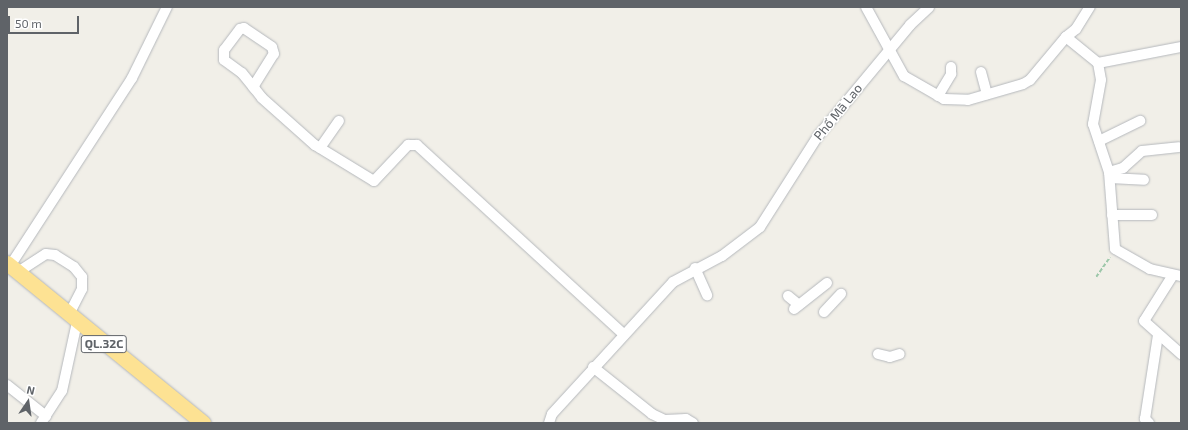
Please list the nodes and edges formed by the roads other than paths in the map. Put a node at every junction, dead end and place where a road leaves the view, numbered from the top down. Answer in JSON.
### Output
{"nodes":[{"id":1,"x":167,"y":7,"type":"edge"},
{"id":2,"x":866,"y":7,"type":"edge"},
{"id":3,"x":929,"y":7,"type":"edge"},
{"id":4,"x":1090,"y":7,"type":"edge"},
{"id":5,"x":1066,"y":36,"type":"junction"},
{"id":6,"x":1181,"y":47,"type":"edge"},
{"id":7,"x":890,"y":48,"type":"junction"},
{"id":8,"x":1098,"y":63,"type":"junction"},
{"id":9,"x":951,"y":67,"type":"dead end"},
{"id":10,"x":981,"y":72,"type":"dead end"},
{"id":11,"x":253,"y":87,"type":"junction"},
{"id":12,"x":987,"y":94,"type":"junction"},
{"id":13,"x":938,"y":96,"type":"junction"},
{"id":14,"x":339,"y":121,"type":"dead end"},
{"id":15,"x":1140,"y":121,"type":"dead end"},
{"id":16,"x":1099,"y":142,"type":"junction"},
{"id":17,"x":1179,"y":147,"type":"dead end"},
{"id":18,"x":320,"y":148,"type":"junction"},
{"id":19,"x":1110,"y":175,"type":"junction"},
{"id":20,"x":1144,"y":180,"type":"dead end"},
{"id":21,"x":1112,"y":215,"type":"junction"},
{"id":22,"x":1152,"y":215,"type":"dead end"},
{"id":23,"x":12,"y":267,"type":"edge"},
{"id":24,"x":696,"y":268,"type":"junction"},
{"id":25,"x":1177,"y":275,"type":"edge"},
{"id":26,"x":827,"y":283,"type":"dead end"},
{"id":27,"x":841,"y":294,"type":"dead end"},
{"id":28,"x":707,"y":295,"type":"dead end"},
{"id":29,"x":788,"y":296,"type":"dead end"},
{"id":30,"x":824,"y":312,"type":"dead end"},
{"id":31,"x":73,"y":318,"type":"junction"},
{"id":32,"x":623,"y":334,"type":"junction"},
{"id":33,"x":1158,"y":335,"type":"junction"},
{"id":34,"x":878,"y":354,"type":"dead end"},
{"id":35,"x":900,"y":354,"type":"dead end"},
{"id":36,"x":1181,"y":354,"type":"edge"},
{"id":37,"x":593,"y":367,"type":"junction"},
{"id":38,"x":7,"y":384,"type":"edge"},
{"id":39,"x":44,"y":420,"type":"edge"},
{"id":40,"x":197,"y":421,"type":"edge"},
{"id":41,"x":549,"y":423,"type":"edge"},
{"id":42,"x":693,"y":423,"type":"edge"},
{"id":43,"x":1149,"y":423,"type":"edge"}],
"edges":[{"from":1,"to":23,"type":"street"},
{"from":2,"to":7,"type":"street"},
{"from":3,"to":7,"type":"street","name":"Phố Mã Lao"},
{"from":4,"to":5,"type":"street"},
{"from":5,"to":8,"type":"street"},
{"from":5,"to":12,"type":"street"},
{"from":6,"to":8,"type":"street"},
{"from":7,"to":13,"type":"street"},
{"from":7,"to":24,"type":"street","name":"Phố Mã Lao"},
{"from":8,"to":16,"type":"street"},
{"from":9,"to":13,"type":"street"},
{"from":10,"to":12,"type":"street"},
{"from":11,"to":11,"type":"street"},
{"from":11,"to":18,"type":"street"},
{"from":12,"to":13,"type":"street"},
{"from":14,"to":18,"type":"street"},
{"from":15,"to":16,"type":"street"},
{"from":16,"to":19,"type":"street"},
{"from":17,"to":19,"type":"street"},
{"from":18,"to":32,"type":"street"},
{"from":19,"to":20,"type":"street"},
{"from":19,"to":21,"type":"street"},
{"from":21,"to":22,"type":"street"},
{"from":21,"to":25,"type":"street"},
{"from":23,"to":31,"type":"highway","number":"QL.32C"},
{"from":23,"to":31,"type":"street"},
{"from":24,"to":28,"type":"street"},
{"from":24,"to":32,"type":"street"},
{"from":25,"to":33,"type":"street"},
{"from":26,"to":29,"type":"street"},
{"from":27,"to":30,"type":"street"},
{"from":31,"to":39,"type":"street"},
{"from":31,"to":40,"type":"highway","number":"QL.32C"},
{"from":32,"to":37,"type":"street"},
{"from":33,"to":36,"type":"street"},
{"from":33,"to":43,"type":"street"},
{"from":34,"to":35,"type":"street"},
{"from":37,"to":41,"type":"street"},
{"from":37,"to":42,"type":"street"},
{"from":38,"to":39,"type":"street"}]}
